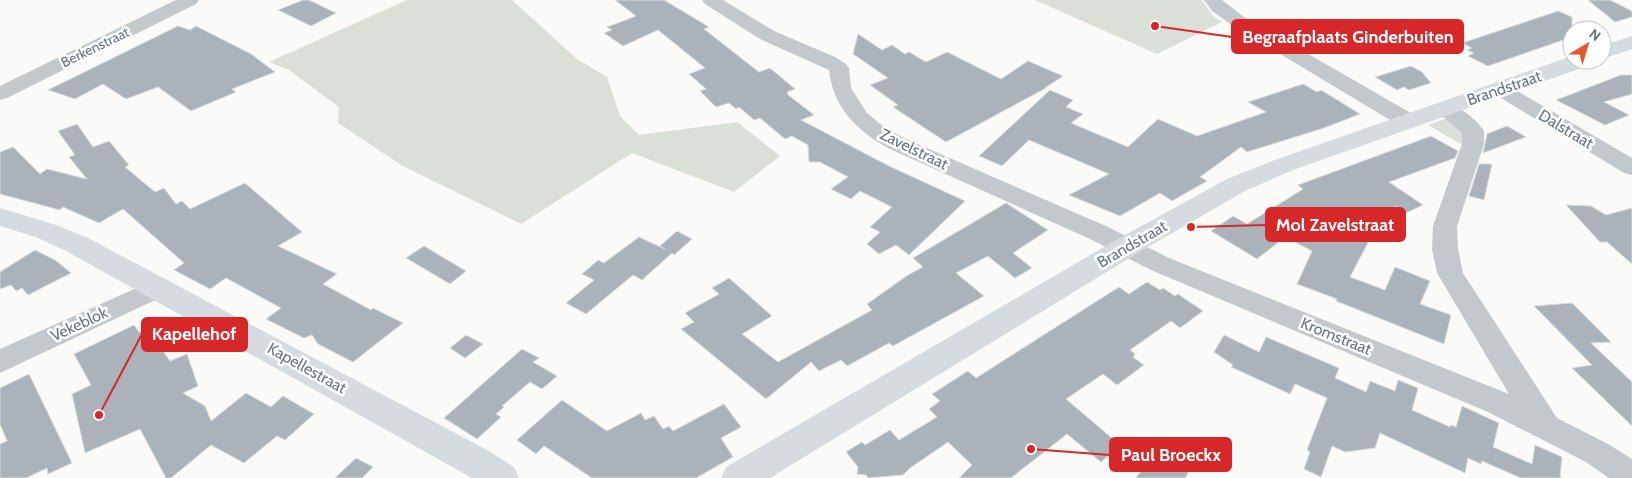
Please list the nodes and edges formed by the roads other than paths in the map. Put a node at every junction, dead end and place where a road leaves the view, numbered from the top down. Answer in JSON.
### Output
{"nodes":[{"id":1,"x":190,"y":0,"type":"edge"},
{"id":2,"x":711,"y":0,"type":"edge"},
{"id":3,"x":1213,"y":0,"type":"edge"},
{"id":4,"x":1632,"y":42,"type":"edge"},
{"id":5,"x":1612,"y":49,"type":"edge"},
{"id":6,"x":1562,"y":67,"type":"edge"},
{"id":7,"x":1500,"y":90,"type":"junction"},
{"id":8,"x":0,"y":94,"type":"edge"},
{"id":9,"x":1444,"y":109,"type":"junction"},
{"id":10,"x":1408,"y":121,"type":"junction"},
{"id":11,"x":1632,"y":168,"type":"edge"},
{"id":12,"x":0,"y":217,"type":"edge"},
{"id":13,"x":1126,"y":247,"type":"junction"},
{"id":14,"x":159,"y":287,"type":"junction"},
{"id":15,"x":0,"y":362,"type":"edge"},
{"id":16,"x":1546,"y":427,"type":"junction"},
{"id":17,"x":752,"y":475,"type":"edge"},
{"id":18,"x":1632,"y":476,"type":"edge"},
{"id":19,"x":501,"y":478,"type":"edge"}],
"edges":[{"from":1,"to":8,"type":"street","name":"Berkenstraat"},
{"from":2,"to":13,"type":"street","name":"Zavelstraat"},
{"from":3,"to":10,"type":"street"},
{"from":4,"to":5,"type":"street"},
{"from":6,"to":7,"type":"street","name":"Brandstraat"},
{"from":7,"to":9,"type":"street","name":"Brandstraat"},
{"from":7,"to":11,"type":"street","name":"Dalstraat"},
{"from":9,"to":10,"type":"street","name":"Brandstraat"},
{"from":9,"to":16,"type":"street"},
{"from":10,"to":13,"type":"street","name":"Brandstraat"},
{"from":12,"to":14,"type":"street","name":"Kapellestraat"},
{"from":13,"to":16,"type":"street","name":"Kromstraat"},
{"from":13,"to":17,"type":"street","name":"Brandstraat"},
{"from":14,"to":15,"type":"street","name":"Vekeblok"},
{"from":14,"to":19,"type":"street","name":"Kapellestraat"},
{"from":16,"to":18,"type":"street","name":"Kromstraat"}]}
